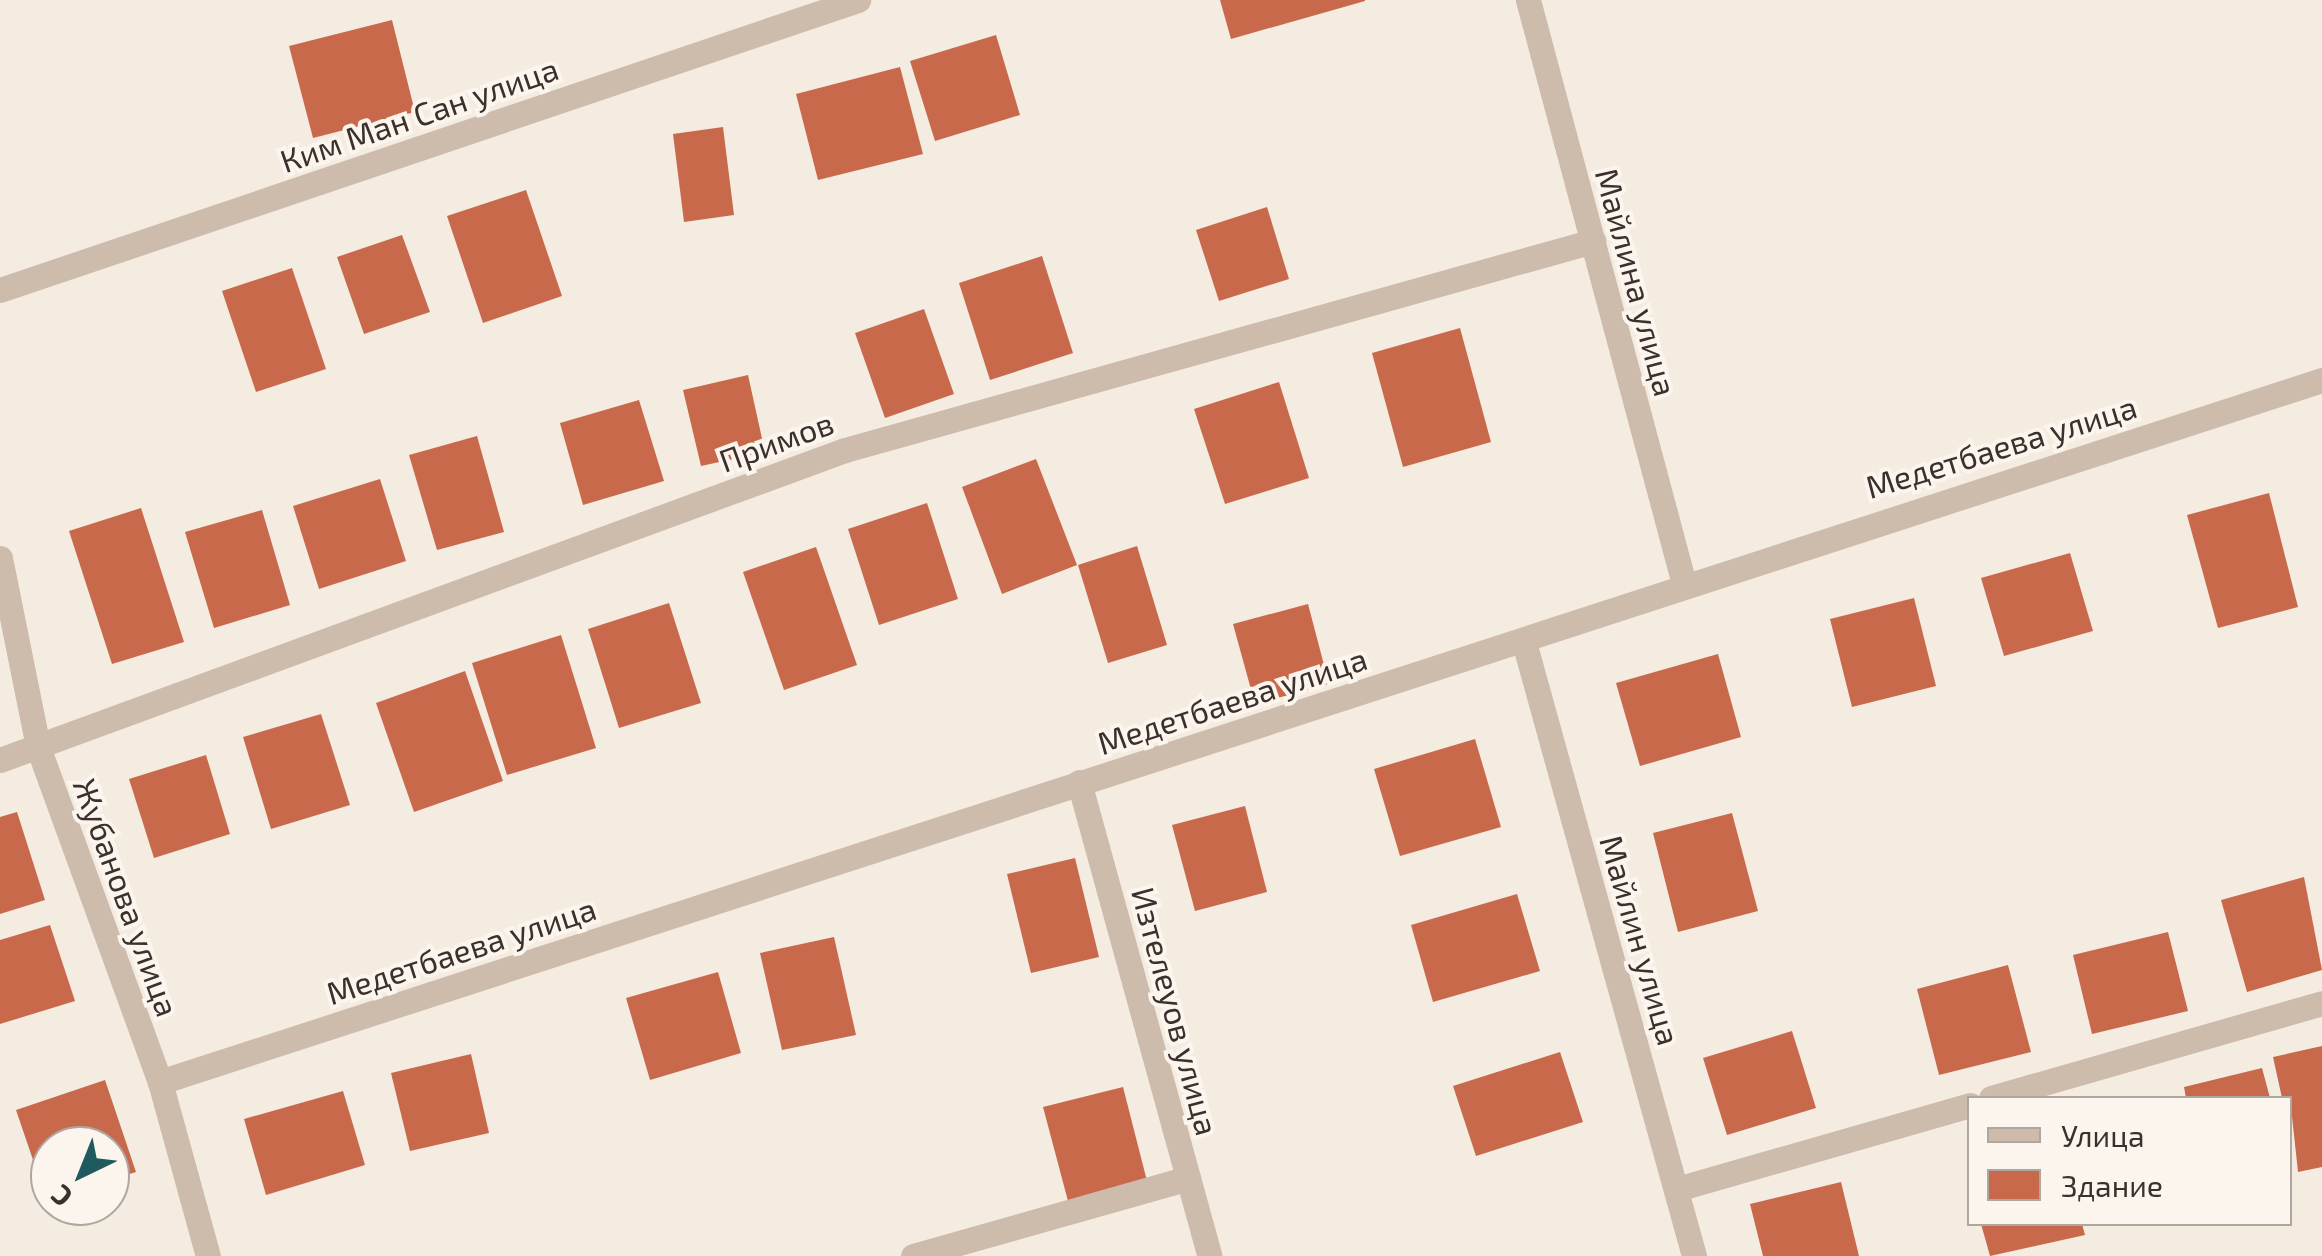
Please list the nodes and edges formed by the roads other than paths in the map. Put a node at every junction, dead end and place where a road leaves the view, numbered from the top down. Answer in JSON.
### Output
{"nodes":[{"id":1,"x":858,"y":0,"type":"edge"},
{"id":2,"x":1528,"y":0,"type":"edge"},
{"id":3,"x":1593,"y":241,"type":"junction"},
{"id":4,"x":0,"y":290,"type":"edge"},
{"id":5,"x":2322,"y":380,"type":"edge"},
{"id":6,"x":0,"y":558,"type":"edge"},
{"id":7,"x":1683,"y":580,"type":"junction"},
{"id":8,"x":1524,"y":642,"type":"junction"},
{"id":9,"x":38,"y":747,"type":"junction"},
{"id":10,"x":0,"y":760,"type":"edge"},
{"id":11,"x":1079,"y":782,"type":"junction"},
{"id":12,"x":2322,"y":1004,"type":"edge"},
{"id":13,"x":160,"y":1082,"type":"junction"},
{"id":14,"x":1998,"y":1096,"type":"edge"},
{"id":15,"x":1967,"y":1106,"type":"edge"},
{"id":16,"x":1188,"y":1178,"type":"junction"},
{"id":17,"x":1677,"y":1189,"type":"junction"},
{"id":18,"x":208,"y":1256,"type":"edge"},
{"id":19,"x":913,"y":1256,"type":"edge"},
{"id":20,"x":1210,"y":1256,"type":"edge"},
{"id":21,"x":1694,"y":1256,"type":"edge"}],
"edges":[{"from":1,"to":4,"type":"street","name":"Ким Ман Сан улица"},
{"from":2,"to":3,"type":"street","name":"Майлина улица"},
{"from":3,"to":7,"type":"street","name":"Майлина улица"},
{"from":3,"to":9,"type":"street","name":"Примов"},
{"from":5,"to":7,"type":"street","name":"Медетбаева улица"},
{"from":6,"to":9,"type":"street","name":"Жубанова улица"},
{"from":7,"to":8,"type":"street","name":"Медетбаева улица"},
{"from":8,"to":11,"type":"street","name":"Медетбаева улица"},
{"from":8,"to":17,"type":"street","name":"Майлин улица"},
{"from":9,"to":10,"type":"street","name":"Примов"},
{"from":9,"to":13,"type":"street","name":"Жубанова улица"},
{"from":11,"to":13,"type":"street","name":"Медетбаева улица"},
{"from":11,"to":16,"type":"street","name":"Изтелеуов улица"},
{"from":12,"to":14,"type":"street"},
{"from":13,"to":18,"type":"street","name":"Жубанова улица"},
{"from":15,"to":17,"type":"street"},
{"from":16,"to":19,"type":"street"},
{"from":16,"to":20,"type":"street","name":"Изтелеуов улица"},
{"from":17,"to":21,"type":"street","name":"Майлин улица"}]}
